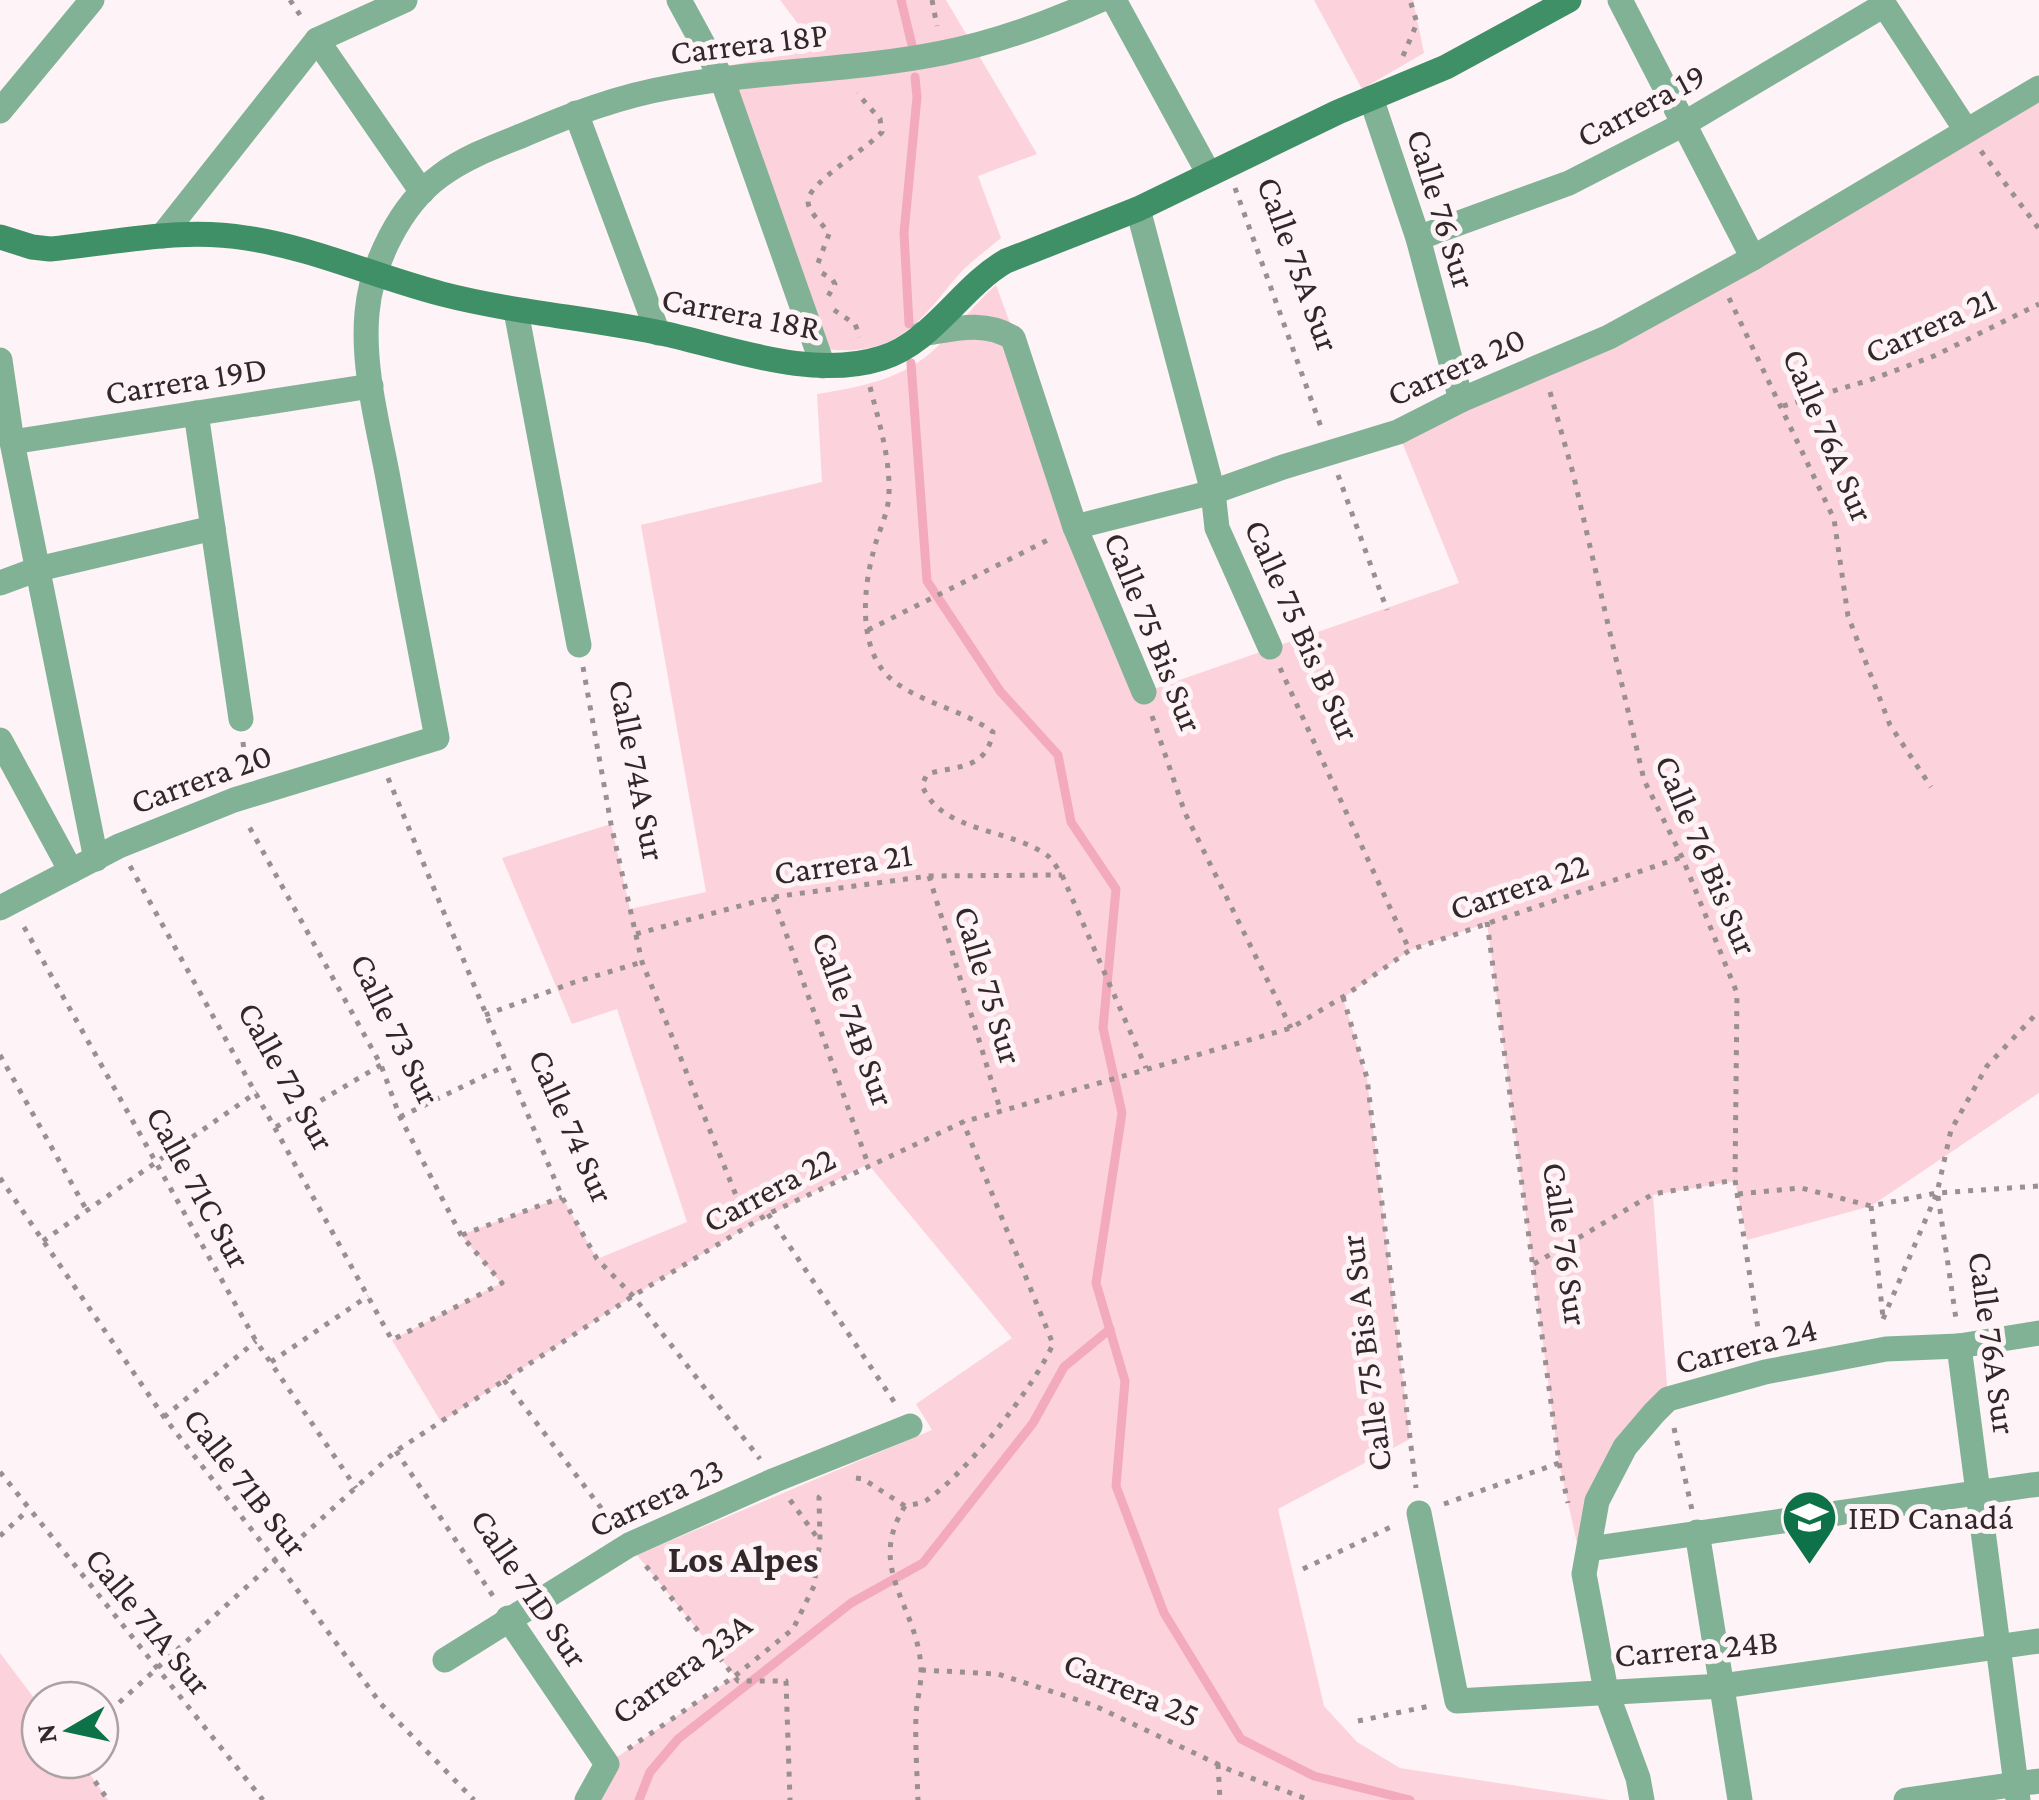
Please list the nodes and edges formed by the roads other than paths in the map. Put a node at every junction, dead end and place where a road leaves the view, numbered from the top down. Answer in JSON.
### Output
{"nodes":[{"id":1,"x":92,"y":0,"type":"edge"},
{"id":2,"x":405,"y":0,"type":"edge"},
{"id":3,"x":679,"y":0,"type":"edge"},
{"id":4,"x":1100,"y":0,"type":"edge"},
{"id":5,"x":1114,"y":0,"type":"edge"},
{"id":6,"x":1570,"y":0,"type":"edge"},
{"id":7,"x":1620,"y":0,"type":"edge"},
{"id":8,"x":1883,"y":2,"type":"edge"},
{"id":9,"x":317,"y":40,"type":"junction"},
{"id":10,"x":722,"y":79,"type":"junction"},
{"id":11,"x":2039,"y":88,"type":"edge"},
{"id":12,"x":1380,"y":94,"type":"junction"},
{"id":13,"x":0,"y":112,"type":"edge"},
{"id":14,"x":576,"y":113,"type":"junction"},
{"id":15,"x":1682,"y":125,"type":"junction"},
{"id":16,"x":1966,"y":130,"type":"junction"},
{"id":17,"x":1218,"y":171,"type":"junction"},
{"id":18,"x":422,"y":192,"type":"junction"},
{"id":19,"x":1138,"y":209,"type":"junction"},
{"id":20,"x":162,"y":236,"type":"junction"},
{"id":21,"x":0,"y":237,"type":"edge"},
{"id":22,"x":1418,"y":238,"type":"junction"},
{"id":23,"x":1753,"y":258,"type":"junction"},
{"id":24,"x":374,"y":274,"type":"junction"},
{"id":25,"x":516,"y":311,"type":"junction"},
{"id":26,"x":658,"y":332,"type":"junction"},
{"id":27,"x":922,"y":334,"type":"junction"},
{"id":28,"x":0,"y":360,"type":"edge"},
{"id":29,"x":823,"y":366,"type":"junction"},
{"id":30,"x":371,"y":386,"type":"junction"},
{"id":31,"x":1461,"y":400,"type":"junction"},
{"id":32,"x":196,"y":413,"type":"junction"},
{"id":33,"x":12,"y":442,"type":"junction"},
{"id":34,"x":1213,"y":492,"type":"junction"},
{"id":35,"x":1075,"y":526,"type":"junction"},
{"id":36,"x":213,"y":528,"type":"junction"},
{"id":37,"x":38,"y":569,"type":"junction"},
{"id":38,"x":0,"y":583,"type":"edge"},
{"id":39,"x":579,"y":645,"type":"road end"},
{"id":40,"x":1270,"y":647,"type":"road end"},
{"id":41,"x":1144,"y":692,"type":"road end"},
{"id":42,"x":240,"y":719,"type":"road end"},
{"id":43,"x":0,"y":740,"type":"edge"},
{"id":44,"x":107,"y":852,"type":"junction"},
{"id":45,"x":71,"y":872,"type":"junction"},
{"id":46,"x":5,"y":906,"type":"edge"},
{"id":47,"x":2039,"y":1333,"type":"edge"},
{"id":48,"x":1960,"y":1346,"type":"junction"},
{"id":49,"x":910,"y":1426,"type":"road end"},
{"id":50,"x":2039,"y":1484,"type":"edge"},
{"id":51,"x":1978,"y":1493,"type":"junction"},
{"id":52,"x":1419,"y":1513,"type":"road end"},
{"id":53,"x":1697,"y":1532,"type":"junction"},
{"id":54,"x":1587,"y":1562,"type":"junction"},
{"id":55,"x":508,"y":1618,"type":"junction"},
{"id":56,"x":2039,"y":1641,"type":"edge"},
{"id":57,"x":1999,"y":1647,"type":"junction"},
{"id":58,"x":445,"y":1660,"type":"dead end"},
{"id":59,"x":1722,"y":1686,"type":"junction"},
{"id":60,"x":1606,"y":1691,"type":"junction"},
{"id":61,"x":1457,"y":1700,"type":"joint"},
{"id":62,"x":608,"y":1764,"type":"joint"},
{"id":63,"x":2024,"y":1788,"type":"edge"},
{"id":64,"x":587,"y":1800,"type":"edge"},
{"id":65,"x":1642,"y":1800,"type":"edge"},
{"id":66,"x":1740,"y":1800,"type":"edge"},
{"id":67,"x":1906,"y":1800,"type":"edge"}],
"edges":[{"from":1,"to":13,"type":"street"},
{"from":2,"to":9,"type":"street"},
{"from":3,"to":10,"type":"street"},
{"from":4,"to":10,"type":"street","name":"Carrera 18P"},
{"from":5,"to":17,"type":"street"},
{"from":6,"to":12,"type":"street","name":"Carrera 18R"},
{"from":7,"to":15,"type":"street"},
{"from":8,"to":15,"type":"street","name":"Carrera 19"},
{"from":8,"to":16,"type":"street"},
{"from":9,"to":18,"type":"street"},
{"from":9,"to":20,"type":"street"},
{"from":10,"to":14,"type":"street","name":"Carrera 18P"},
{"from":10,"to":29,"type":"street"},
{"from":11,"to":16,"type":"street","name":"Carrera 20"},
{"from":12,"to":17,"type":"street","name":"Carrera 18R"},
{"from":12,"to":22,"type":"street","name":"Calle 76 Sur"},
{"from":14,"to":18,"type":"street","name":"Carrera 18P"},
{"from":14,"to":26,"type":"street"},
{"from":15,"to":22,"type":"street","name":"Carrera 19"},
{"from":15,"to":23,"type":"street"},
{"from":16,"to":23,"type":"street","name":"Carrera 20"},
{"from":17,"to":19,"type":"street","name":"Carrera 18R"},
{"from":18,"to":24,"type":"street"},
{"from":19,"to":27,"type":"street","name":"Carrera 18R"},
{"from":19,"to":34,"type":"street","name":"Calle 75 Bis B Sur"},
{"from":20,"to":21,"type":"street","name":"Carrera 18R"},
{"from":20,"to":24,"type":"street","name":"Carrera 18R"},
{"from":22,"to":31,"type":"street","name":"Calle 76 Sur"},
{"from":23,"to":31,"type":"street","name":"Carrera 20"},
{"from":24,"to":25,"type":"street","name":"Carrera 18R"},
{"from":24,"to":30,"type":"street"},
{"from":25,"to":26,"type":"street","name":"Carrera 18R"},
{"from":25,"to":39,"type":"street","name":"Calle 74A Sur"},
{"from":26,"to":29,"type":"street","name":"Carrera 18R"},
{"from":27,"to":29,"type":"street","name":"Carrera 18R"},
{"from":27,"to":35,"type":"street","name":"Calle 75 Bis Sur"},
{"from":28,"to":33,"type":"street"},
{"from":30,"to":32,"type":"street","name":"Carrera 19D"},
{"from":30,"to":44,"type":"street","name":"Carrera 20"},
{"from":31,"to":34,"type":"street","name":"Carrera 20"},
{"from":32,"to":33,"type":"street","name":"Carrera 19D"},
{"from":32,"to":36,"type":"street"},
{"from":33,"to":37,"type":"street"},
{"from":34,"to":35,"type":"street","name":"Carrera 20"},
{"from":34,"to":40,"type":"street","name":"Calle 75 Bis B Sur"},
{"from":35,"to":41,"type":"street","name":"Calle 75 Bis Sur"},
{"from":36,"to":37,"type":"street"},
{"from":36,"to":42,"type":"street"},
{"from":37,"to":38,"type":"street"},
{"from":37,"to":44,"type":"street"},
{"from":43,"to":45,"type":"street"},
{"from":44,"to":45,"type":"street","name":"Carrera 20"},
{"from":45,"to":46,"type":"street","name":"Carrera 20"},
{"from":47,"to":48,"type":"street","name":"Carrera 24"},
{"from":48,"to":51,"type":"street","name":"Calle 76A Sur"},
{"from":48,"to":54,"type":"street","name":"Carrera 24"},
{"from":49,"to":55,"type":"street","name":"Carrera 23"},
{"from":50,"to":51,"type":"street"},
{"from":51,"to":53,"type":"street"},
{"from":51,"to":57,"type":"street","name":"Calle 76A Sur"},
{"from":52,"to":61,"type":"street","name":"Calle 75 Bis A Sur"},
{"from":53,"to":54,"type":"street"},
{"from":53,"to":59,"type":"street"},
{"from":54,"to":60,"type":"street"},
{"from":55,"to":58,"type":"street","name":"Carrera 23"},
{"from":55,"to":62,"type":"street","name":"Calle 71D Sur"},
{"from":56,"to":57,"type":"street","name":"Carrera 24B"},
{"from":57,"to":59,"type":"street","name":"Carrera 24B"},
{"from":57,"to":63,"type":"street","name":"Calle 76A Sur"},
{"from":59,"to":60,"type":"street","name":"Carrera 24B"},
{"from":59,"to":66,"type":"street"},
{"from":60,"to":61,"type":"street","name":"Carrera 24B"},
{"from":60,"to":65,"type":"street"},
{"from":62,"to":64,"type":"street","name":"Carrera 23A"},
{"from":63,"to":67,"type":"street"}]}
